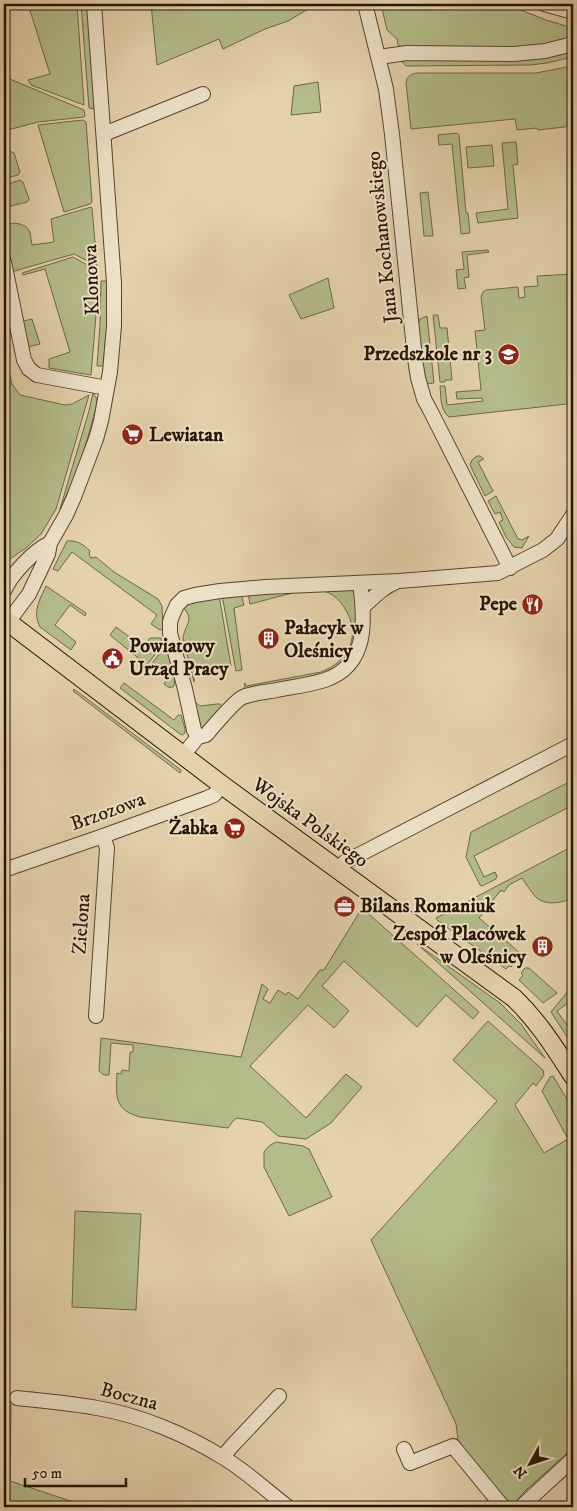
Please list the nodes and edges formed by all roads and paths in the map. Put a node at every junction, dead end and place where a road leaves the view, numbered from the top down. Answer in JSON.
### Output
{"nodes":[{"id":1,"x":94,"y":4,"type":"edge"},
{"id":2,"x":365,"y":4,"type":"edge"},
{"id":3,"x":544,"y":4,"type":"edge"},
{"id":4,"x":573,"y":12,"type":"edge"},
{"id":5,"x":573,"y":44,"type":"edge"},
{"id":6,"x":379,"y":57,"type":"junction"},
{"id":7,"x":203,"y":94,"type":"dead end"},
{"id":8,"x":104,"y":134,"type":"junction"},
{"id":9,"x":4,"y":262,"type":"edge"},
{"id":10,"x":107,"y":388,"type":"junction"},
{"id":11,"x":573,"y":515,"type":"edge"},
{"id":12,"x":50,"y":543,"type":"junction"},
{"id":13,"x":28,"y":559,"type":"junction"},
{"id":14,"x":510,"y":568,"type":"junction"},
{"id":15,"x":4,"y":574,"type":"edge"},
{"id":16,"x":399,"y":581,"type":"junction"},
{"id":17,"x":360,"y":583,"type":"junction"},
{"id":18,"x":4,"y":591,"type":"edge"},
{"id":19,"x":363,"y":607,"type":"junction"},
{"id":20,"x":6,"y":620,"type":"edge"},
{"id":21,"x":198,"y":736,"type":"junction"},
{"id":22,"x":573,"y":744,"type":"edge"},
{"id":23,"x":183,"y":755,"type":"junction"},
{"id":24,"x":222,"y":785,"type":"junction"},
{"id":25,"x":103,"y":836,"type":"junction"},
{"id":26,"x":4,"y":870,"type":"edge"},
{"id":27,"x":338,"y":870,"type":"junction"},
{"id":28,"x":96,"y":1016,"type":"dead end"},
{"id":29,"x":573,"y":1076,"type":"edge"},
{"id":30,"x":279,"y":1396,"type":"dead end"},
{"id":31,"x":17,"y":1398,"type":"dead end"},
{"id":32,"x":404,"y":1449,"type":"dead end"},
{"id":33,"x":223,"y":1457,"type":"junction"},
{"id":34,"x":573,"y":1459,"type":"edge"},
{"id":35,"x":288,"y":1507,"type":"edge"},
{"id":36,"x":503,"y":1507,"type":"edge"},
{"id":37,"x":521,"y":1507,"type":"edge"}],
"edges":[{"from":1,"to":8,"type":"street","name":"Klonowa"},
{"from":2,"to":6,"type":"street","name":"Jana Kochanowskiego"},
{"from":3,"to":4,"type":"street"},
{"from":5,"to":6,"type":"street"},
{"from":6,"to":14,"type":"street","name":"Jana Kochanowskiego"},
{"from":7,"to":8,"type":"street"},
{"from":8,"to":10,"type":"street","name":"Klonowa"},
{"from":9,"to":10,"type":"street"},
{"from":10,"to":12,"type":"street","name":"Klonowa"},
{"from":11,"to":14,"type":"street"},
{"from":12,"to":13,"type":"street","name":"Klonowa"},
{"from":12,"to":20,"type":"street","name":"Klonowa"},
{"from":13,"to":15,"type":"street","name":"Klonowa"},
{"from":13,"to":18,"type":"street","name":"Klonowa"},
{"from":14,"to":16,"type":"street"},
{"from":16,"to":17,"type":"street"},
{"from":16,"to":19,"type":"street"},
{"from":17,"to":19,"type":"street"},
{"from":17,"to":21,"type":"street"},
{"from":19,"to":21,"type":"street"},
{"from":20,"to":23,"type":"main road","name":"Wojska Polskiego"},
{"from":21,"to":23,"type":"street"},
{"from":22,"to":27,"type":"street"},
{"from":23,"to":24,"type":"main road","name":"Wojska Polskiego"},
{"from":24,"to":25,"type":"street","name":"Brzozowa"},
{"from":24,"to":27,"type":"main road","name":"Wojska Polskiego"},
{"from":25,"to":26,"type":"street","name":"Brzozowa"},
{"from":25,"to":28,"type":"street","name":"Zielona"},
{"from":27,"to":29,"type":"main road","name":"Wojska Polskiego"},
{"from":30,"to":33,"type":"street"},
{"from":31,"to":33,"type":"street","name":"Boczna"},
{"from":32,"to":36,"type":"street"},
{"from":33,"to":35,"type":"street","name":"Boczna"},
{"from":34,"to":37,"type":"street"}]}
